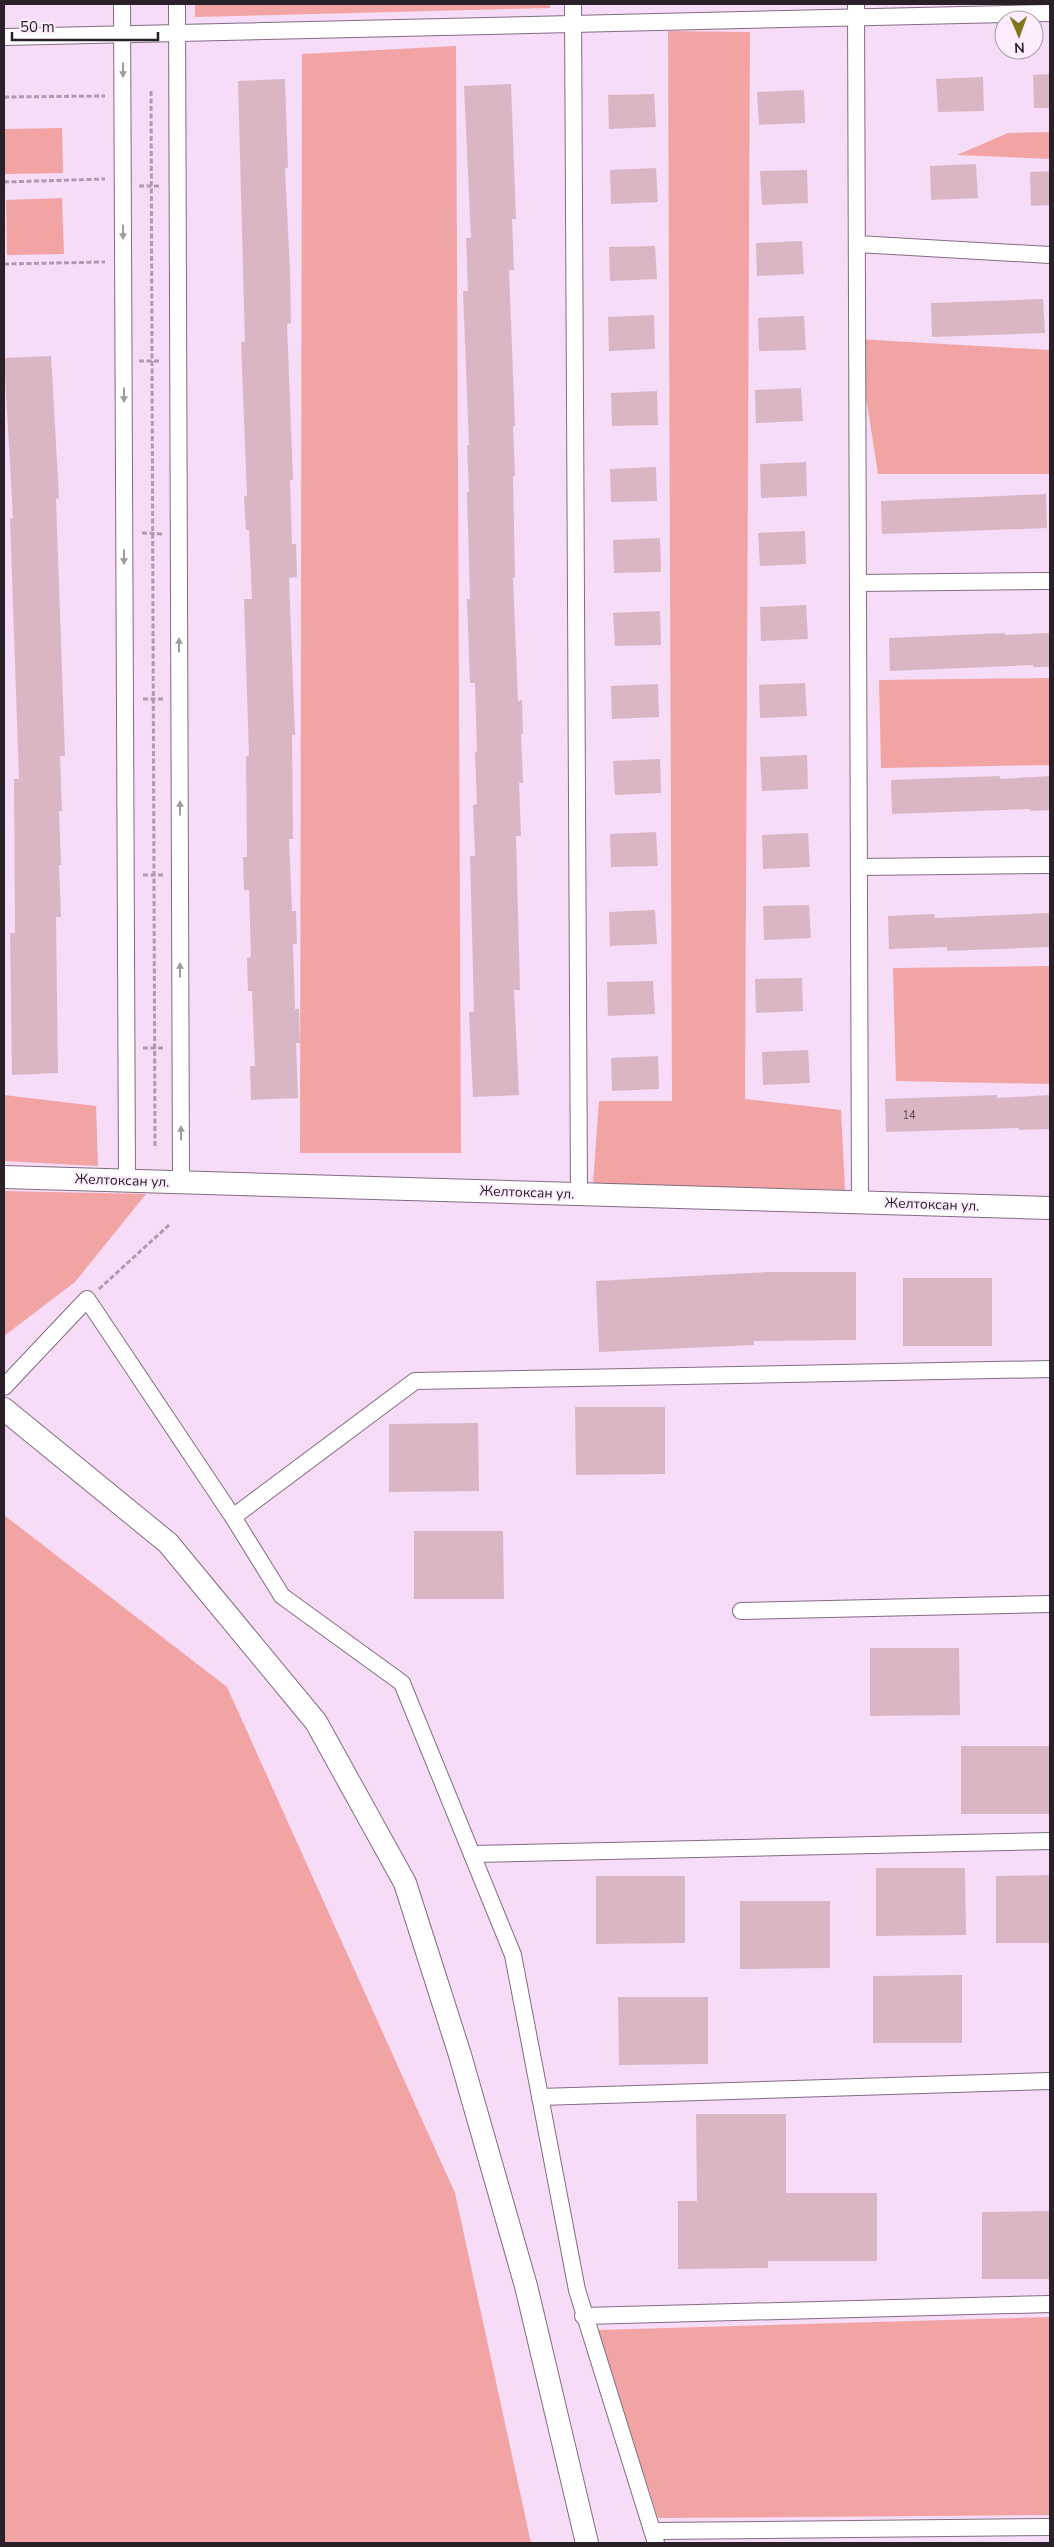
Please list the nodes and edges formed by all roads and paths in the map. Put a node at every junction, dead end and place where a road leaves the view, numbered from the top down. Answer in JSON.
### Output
{"nodes":[{"id":1,"x":122,"y":4,"type":"edge"},
{"id":2,"x":178,"y":4,"type":"edge"},
{"id":3,"x":574,"y":4,"type":"edge"},
{"id":4,"x":856,"y":11,"type":"edge"},
{"id":5,"x":1050,"y":14,"type":"edge"},
{"id":6,"x":574,"y":24,"type":"junction"},
{"id":7,"x":178,"y":33,"type":"junction"},
{"id":8,"x":123,"y":34,"type":"junction"},
{"id":9,"x":4,"y":37,"type":"edge"},
{"id":10,"x":151,"y":91,"type":"dead end"},
{"id":11,"x":123,"y":96,"type":"junction"},
{"id":12,"x":4,"y":97,"type":"edge"},
{"id":13,"x":4,"y":182,"type":"edge"},
{"id":14,"x":123,"y":182,"type":"junction"},
{"id":15,"x":151,"y":186,"type":"junction"},
{"id":16,"x":178,"y":186,"type":"junction"},
{"id":17,"x":857,"y":244,"type":"junction"},
{"id":18,"x":1050,"y":255,"type":"edge"},
{"id":19,"x":123,"y":261,"type":"junction"},
{"id":20,"x":4,"y":264,"type":"edge"},
{"id":21,"x":124,"y":361,"type":"junction"},
{"id":22,"x":152,"y":361,"type":"junction"},
{"id":23,"x":178,"y":361,"type":"junction"},
{"id":24,"x":124,"y":533,"type":"junction"},
{"id":25,"x":152,"y":533,"type":"junction"},
{"id":26,"x":179,"y":534,"type":"junction"},
{"id":27,"x":1050,"y":581,"type":"edge"},
{"id":28,"x":858,"y":583,"type":"junction"},
{"id":29,"x":125,"y":699,"type":"junction"},
{"id":30,"x":153,"y":699,"type":"junction"},
{"id":31,"x":179,"y":699,"type":"junction"},
{"id":32,"x":1050,"y":865,"type":"edge"},
{"id":33,"x":859,"y":867,"type":"junction"},
{"id":34,"x":126,"y":875,"type":"junction"},
{"id":35,"x":154,"y":875,"type":"junction"},
{"id":36,"x":180,"y":875,"type":"junction"},
{"id":37,"x":126,"y":1048,"type":"junction"},
{"id":38,"x":155,"y":1048,"type":"junction"},
{"id":39,"x":180,"y":1048,"type":"junction"},
{"id":40,"x":155,"y":1147,"type":"dead end"},
{"id":41,"x":4,"y":1177,"type":"edge"},
{"id":42,"x":127,"y":1180,"type":"junction"},
{"id":43,"x":181,"y":1182,"type":"junction"},
{"id":44,"x":579,"y":1194,"type":"junction"},
{"id":45,"x":860,"y":1202,"type":"junction"},
{"id":46,"x":1050,"y":1208,"type":"edge"},
{"id":47,"x":169,"y":1225,"type":"dead end"},
{"id":48,"x":87,"y":1299,"type":"junction"},
{"id":49,"x":1050,"y":1368,"type":"edge"},
{"id":50,"x":4,"y":1387,"type":"edge"},
{"id":51,"x":4,"y":1409,"type":"edge"},
{"id":52,"x":233,"y":1517,"type":"junction"},
{"id":53,"x":1050,"y":1604,"type":"edge"},
{"id":54,"x":741,"y":1611,"type":"dead end"},
{"id":55,"x":1050,"y":1841,"type":"edge"},
{"id":56,"x":472,"y":1854,"type":"junction"},
{"id":57,"x":1050,"y":2081,"type":"edge"},
{"id":58,"x":540,"y":2097,"type":"junction"},
{"id":59,"x":1050,"y":2304,"type":"edge"},
{"id":60,"x":583,"y":2316,"type":"junction"},
{"id":61,"x":1050,"y":2527,"type":"edge"},
{"id":62,"x":654,"y":2537,"type":"edge"},
{"id":63,"x":587,"y":2543,"type":"edge"}],
"edges":[{"from":1,"to":8,"type":"street"},
{"from":2,"to":7,"type":"street"},
{"from":3,"to":6,"type":"street"},
{"from":4,"to":5,"type":"street"},
{"from":4,"to":6,"type":"street"},
{"from":4,"to":17,"type":"street"},
{"from":6,"to":7,"type":"street"},
{"from":6,"to":44,"type":"street"},
{"from":7,"to":8,"type":"street"},
{"from":7,"to":16,"type":"street"},
{"from":8,"to":9,"type":"street"},
{"from":8,"to":11,"type":"street","one_way":true},
{"from":10,"to":15,"type":"path"},
{"from":11,"to":12,"type":"path"},
{"from":11,"to":14,"type":"street"},
{"from":13,"to":14,"type":"path"},
{"from":14,"to":15,"type":"path"},
{"from":14,"to":19,"type":"street","one_way":true},
{"from":15,"to":16,"type":"path"},
{"from":15,"to":22,"type":"path"},
{"from":16,"to":23,"type":"street"},
{"from":17,"to":18,"type":"street"},
{"from":17,"to":28,"type":"street"},
{"from":19,"to":20,"type":"path"},
{"from":19,"to":21,"type":"street"},
{"from":21,"to":22,"type":"path"},
{"from":21,"to":24,"type":"street","one_way":true},
{"from":22,"to":23,"type":"path"},
{"from":22,"to":25,"type":"path"},
{"from":23,"to":26,"type":"street"},
{"from":24,"to":25,"type":"path"},
{"from":24,"to":29,"type":"street","one_way":true},
{"from":25,"to":26,"type":"path"},
{"from":25,"to":30,"type":"path"},
{"from":31,"to":26,"type":"street","one_way":true},
{"from":27,"to":28,"type":"street"},
{"from":28,"to":33,"type":"street"},
{"from":29,"to":30,"type":"path"},
{"from":29,"to":34,"type":"street"},
{"from":30,"to":31,"type":"path"},
{"from":30,"to":35,"type":"path"},
{"from":36,"to":31,"type":"street","one_way":true},
{"from":32,"to":33,"type":"street"},
{"from":33,"to":45,"type":"street"},
{"from":34,"to":35,"type":"path"},
{"from":34,"to":37,"type":"street"},
{"from":35,"to":36,"type":"path"},
{"from":35,"to":38,"type":"path"},
{"from":39,"to":36,"type":"street","one_way":true},
{"from":37,"to":38,"type":"path"},
{"from":37,"to":42,"type":"street"},
{"from":38,"to":39,"type":"path"},
{"from":38,"to":40,"type":"path"},
{"from":43,"to":39,"type":"street","one_way":true},
{"from":41,"to":42,"type":"main road","name":"Желтоксан ул."},
{"from":42,"to":43,"type":"main road","name":"Желтоксан ул."},
{"from":43,"to":44,"type":"main road","name":"Желтоксан ул."},
{"from":44,"to":45,"type":"main road","name":"Желтоксан ул."},
{"from":45,"to":46,"type":"main road","name":"Желтоксан ул."},
{"from":47,"to":48,"type":"path"},
{"from":48,"to":50,"type":"street"},
{"from":48,"to":52,"type":"street"},
{"from":49,"to":52,"type":"street"},
{"from":51,"to":63,"type":"main road"},
{"from":52,"to":56,"type":"street"},
{"from":53,"to":54,"type":"street"},
{"from":55,"to":56,"type":"street"},
{"from":56,"to":58,"type":"street"},
{"from":57,"to":58,"type":"street"},
{"from":58,"to":60,"type":"street"},
{"from":59,"to":60,"type":"street"},
{"from":60,"to":62,"type":"street"},
{"from":61,"to":62,"type":"street"}]}
